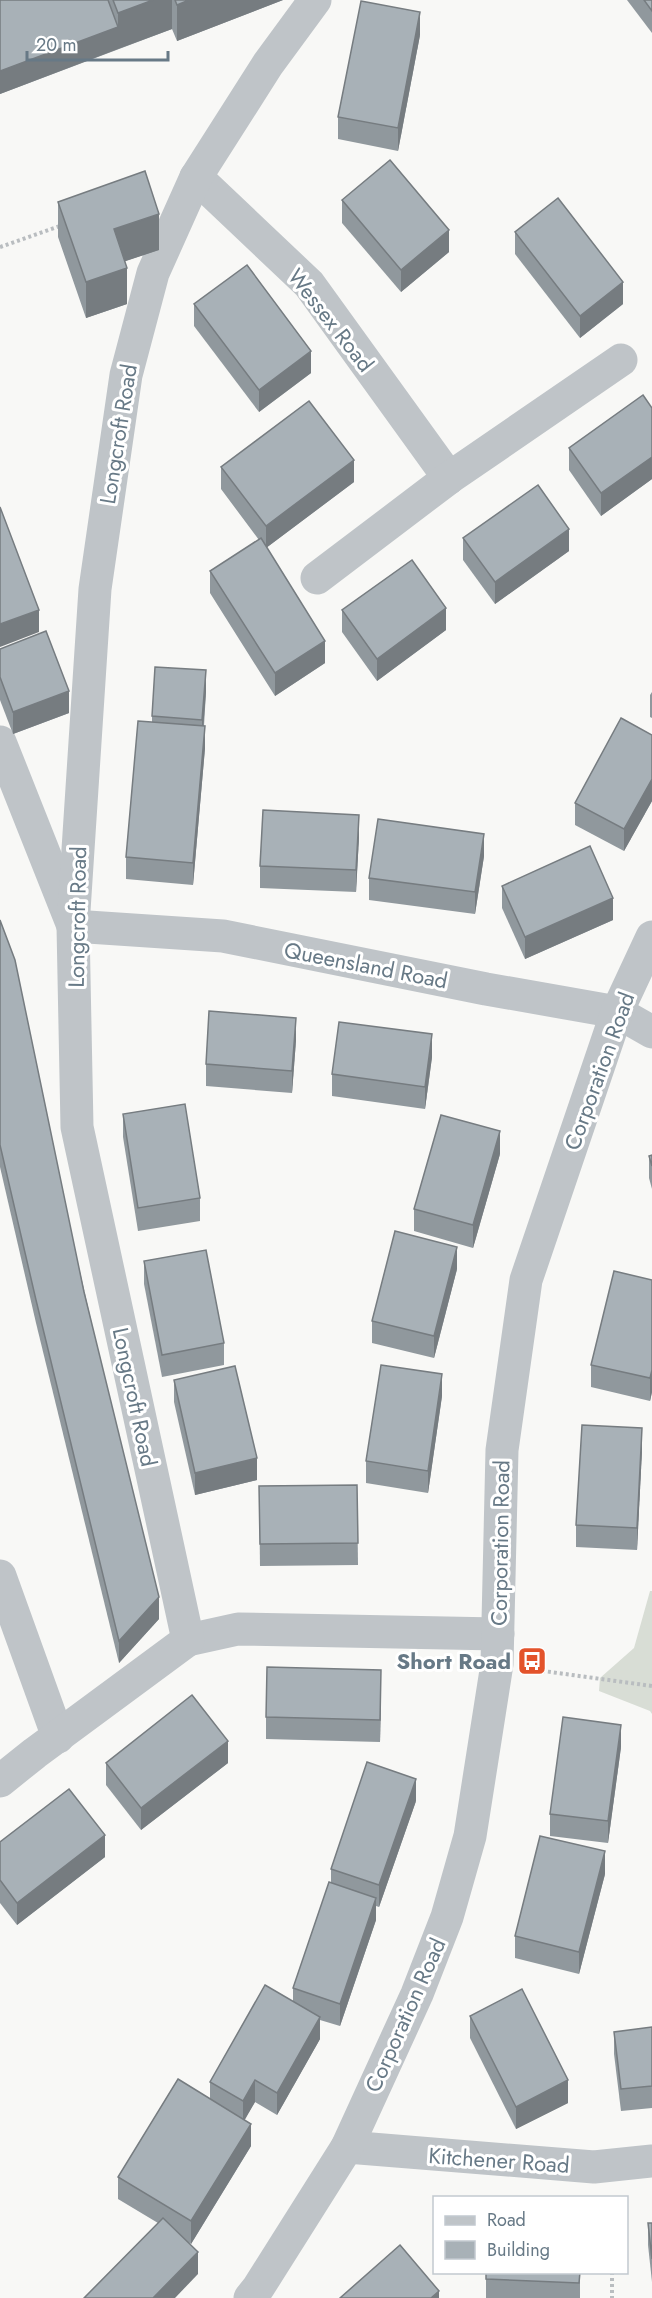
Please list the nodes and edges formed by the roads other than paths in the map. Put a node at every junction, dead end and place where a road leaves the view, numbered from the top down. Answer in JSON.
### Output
{"nodes":[{"id":1,"x":315,"y":0,"type":"edge"},
{"id":2,"x":196,"y":177,"type":"junction"},
{"id":3,"x":621,"y":360,"type":"dead end"},
{"id":4,"x":449,"y":478,"type":"junction"},
{"id":5,"x":317,"y":578,"type":"dead end"},
{"id":6,"x":0,"y":742,"type":"edge"},
{"id":7,"x":73,"y":926,"type":"junction"},
{"id":8,"x":652,"y":937,"type":"edge"},
{"id":9,"x":617,"y":1012,"type":"junction"},
{"id":10,"x":652,"y":1032,"type":"edge"},
{"id":11,"x":0,"y":1576,"type":"edge"},
{"id":12,"x":188,"y":1640,"type":"junction"},
{"id":13,"x":498,"y":1649,"type":"junction"},
{"id":14,"x":58,"y":1737,"type":"junction"},
{"id":15,"x":0,"y":1781,"type":"edge"},
{"id":16,"x":347,"y":2146,"type":"junction"},
{"id":17,"x":652,"y":2161,"type":"edge"},
{"id":18,"x":250,"y":2298,"type":"edge"}],
"edges":[{"from":1,"to":2,"type":"street","name":"Longcroft Road"},
{"from":2,"to":4,"type":"street","name":"Wessex Road"},
{"from":2,"to":7,"type":"street","name":"Longcroft Road"},
{"from":3,"to":4,"type":"street"},
{"from":4,"to":5,"type":"street"},
{"from":6,"to":7,"type":"street"},
{"from":7,"to":9,"type":"street","name":"Queensland Road"},
{"from":7,"to":12,"type":"street","name":"Longcroft Road"},
{"from":8,"to":9,"type":"street","name":"Corporation Road"},
{"from":9,"to":10,"type":"street","name":"Queensland Road"},
{"from":9,"to":13,"type":"street","name":"Corporation Road"},
{"from":11,"to":14,"type":"street"},
{"from":12,"to":13,"type":"street"},
{"from":12,"to":14,"type":"street"},
{"from":13,"to":16,"type":"street","name":"Corporation Road"},
{"from":14,"to":15,"type":"street"},
{"from":16,"to":17,"type":"street","name":"Kitchener Road"},
{"from":16,"to":18,"type":"street","name":"Corporation Road"}]}
